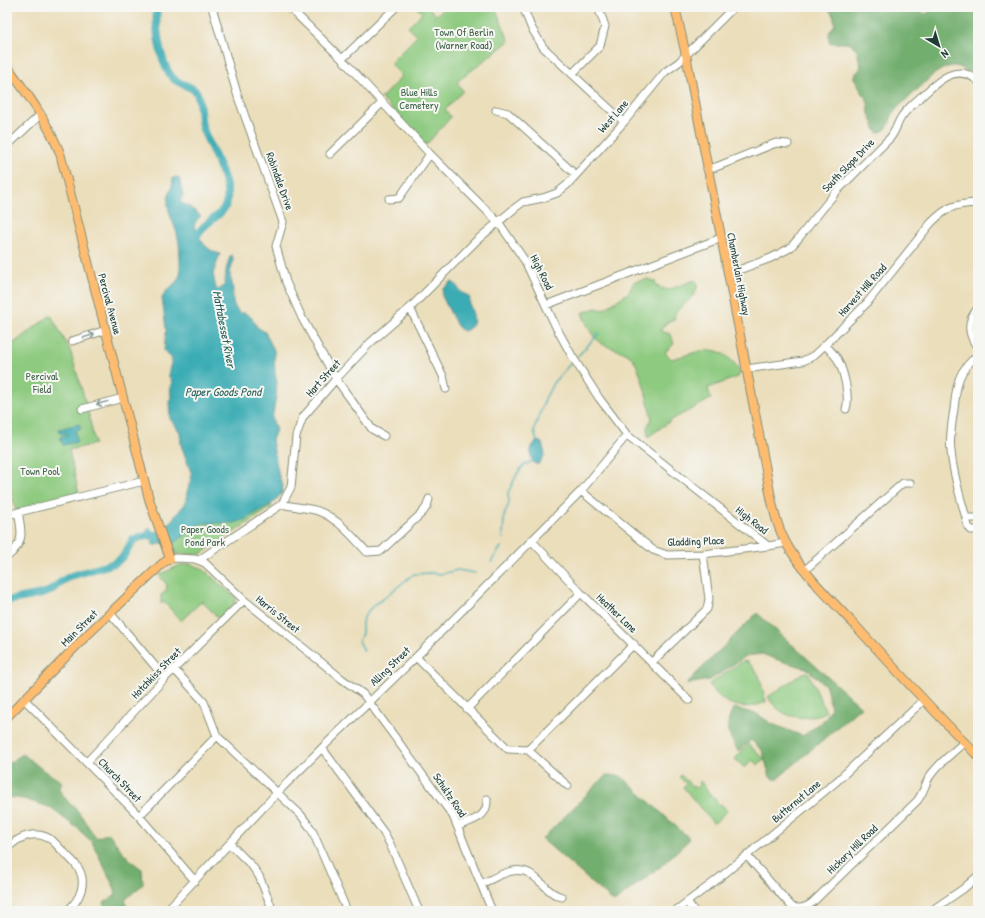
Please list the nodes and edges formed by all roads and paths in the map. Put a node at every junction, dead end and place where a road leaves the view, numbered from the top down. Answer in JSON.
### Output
{"nodes":[{"id":1,"x":212,"y":7,"type":"edge"},
{"id":2,"x":289,"y":7,"type":"edge"},
{"id":3,"x":396,"y":7,"type":"edge"},
{"id":4,"x":523,"y":7,"type":"edge"},
{"id":5,"x":598,"y":7,"type":"edge"},
{"id":6,"x":675,"y":7,"type":"edge"},
{"id":7,"x":734,"y":7,"type":"edge"},
{"id":8,"x":686,"y":55,"type":"junction"},
{"id":9,"x":342,"y":59,"type":"junction"},
{"id":10,"x":7,"y":66,"type":"edge"},
{"id":11,"x":572,"y":74,"type":"junction"},
{"id":12,"x":978,"y":80,"type":"edge"},
{"id":13,"x":383,"y":102,"type":"junction"},
{"id":14,"x":496,"y":110,"type":"dead end"},
{"id":15,"x":41,"y":114,"type":"junction"},
{"id":16,"x":624,"y":122,"type":"junction"},
{"id":17,"x":788,"y":144,"type":"dead end"},
{"id":18,"x":7,"y":146,"type":"edge"},
{"id":19,"x":330,"y":154,"type":"dead end"},
{"id":20,"x":430,"y":154,"type":"junction"},
{"id":21,"x":707,"y":169,"type":"junction"},
{"id":22,"x":576,"y":175,"type":"junction"},
{"id":23,"x":389,"y":199,"type":"dead end"},
{"id":24,"x":978,"y":203,"type":"edge"},
{"id":25,"x":499,"y":223,"type":"junction"},
{"id":26,"x":721,"y":238,"type":"junction"},
{"id":27,"x":728,"y":274,"type":"junction"},
{"id":28,"x":546,"y":305,"type":"junction"},
{"id":29,"x":410,"y":308,"type":"junction"},
{"id":30,"x":978,"y":308,"type":"edge"},
{"id":31,"x":106,"y":330,"type":"junction"},
{"id":32,"x":72,"y":341,"type":"dead end"},
{"id":33,"x":826,"y":346,"type":"junction"},
{"id":34,"x":978,"y":348,"type":"edge"},
{"id":35,"x":978,"y":355,"type":"edge"},
{"id":36,"x":746,"y":369,"type":"junction"},
{"id":37,"x":336,"y":379,"type":"junction"},
{"id":38,"x":446,"y":389,"type":"dead end"},
{"id":39,"x":123,"y":398,"type":"junction"},
{"id":40,"x":82,"y":409,"type":"dead end"},
{"id":41,"x":846,"y":409,"type":"dead end"},
{"id":42,"x":627,"y":435,"type":"junction"},
{"id":43,"x":384,"y":436,"type":"dead end"},
{"id":44,"x":144,"y":481,"type":"junction"},
{"id":45,"x":910,"y":483,"type":"dead end"},
{"id":46,"x":581,"y":491,"type":"junction"},
{"id":47,"x":429,"y":499,"type":"dead end"},
{"id":48,"x":282,"y":504,"type":"junction"},
{"id":49,"x":18,"y":512,"type":"junction"},
{"id":50,"x":7,"y":515,"type":"edge"},
{"id":51,"x":966,"y":518,"type":"junction"},
{"id":52,"x":978,"y":519,"type":"edge"},
{"id":53,"x":978,"y":530,"type":"edge"},
{"id":54,"x":531,"y":540,"type":"junction"},
{"id":55,"x":786,"y":543,"type":"junction"},
{"id":56,"x":768,"y":546,"type":"junction"},
{"id":57,"x":703,"y":554,"type":"junction"},
{"id":58,"x":7,"y":558,"type":"edge"},
{"id":59,"x":170,"y":558,"type":"junction"},
{"id":60,"x":199,"y":560,"type":"junction"},
{"id":61,"x":805,"y":570,"type":"junction"},
{"id":62,"x":581,"y":593,"type":"junction"},
{"id":63,"x":244,"y":600,"type":"junction"},
{"id":64,"x":110,"y":613,"type":"junction"},
{"id":65,"x":634,"y":644,"type":"junction"},
{"id":66,"x":416,"y":657,"type":"junction"},
{"id":67,"x":652,"y":662,"type":"junction"},
{"id":68,"x":174,"y":669,"type":"junction"},
{"id":69,"x":165,"y":678,"type":"junction"},
{"id":70,"x":24,"y":699,"type":"junction"},
{"id":71,"x":689,"y":700,"type":"dead end"},
{"id":72,"x":924,"y":700,"type":"junction"},
{"id":73,"x":368,"y":702,"type":"junction"},
{"id":74,"x":467,"y":709,"type":"junction"},
{"id":75,"x":7,"y":717,"type":"edge"},
{"id":76,"x":217,"y":736,"type":"junction"},
{"id":77,"x":964,"y":742,"type":"junction"},
{"id":78,"x":322,"y":748,"type":"junction"},
{"id":79,"x":528,"y":750,"type":"junction"},
{"id":80,"x":978,"y":756,"type":"edge"},
{"id":81,"x":87,"y":762,"type":"junction"},
{"id":82,"x":568,"y":786,"type":"dead end"},
{"id":83,"x":277,"y":793,"type":"junction"},
{"id":84,"x":487,"y":799,"type":"dead end"},
{"id":85,"x":139,"y":816,"type":"junction"},
{"id":86,"x":458,"y":826,"type":"junction"},
{"id":87,"x":230,"y":844,"type":"junction"},
{"id":88,"x":7,"y":849,"type":"edge"},
{"id":89,"x":747,"y":856,"type":"junction"},
{"id":90,"x":978,"y":876,"type":"edge"},
{"id":91,"x":195,"y":881,"type":"junction"},
{"id":92,"x":481,"y":884,"type":"junction"},
{"id":93,"x":562,"y":897,"type":"dead end"},
{"id":94,"x":687,"y":902,"type":"junction"},
{"id":95,"x":67,"y":911,"type":"edge"},
{"id":96,"x":166,"y":911,"type":"edge"},
{"id":97,"x":273,"y":911,"type":"edge"},
{"id":98,"x":347,"y":911,"type":"edge"},
{"id":99,"x":419,"y":911,"type":"edge"},
{"id":100,"x":492,"y":911,"type":"edge"},
{"id":101,"x":675,"y":911,"type":"edge"},
{"id":102,"x":694,"y":911,"type":"edge"},
{"id":103,"x":931,"y":911,"type":"edge"}],
"edges":[{"from":1,"to":37,"type":"street","name":"Robindale Drive"},
{"from":2,"to":9,"type":"street","name":"High Road"},
{"from":3,"to":9,"type":"street"},
{"from":4,"to":11,"type":"street"},
{"from":5,"to":11,"type":"street"},
{"from":6,"to":8,"type":"main road","name":"Chamberlain Highway"},
{"from":7,"to":8,"type":"street","name":"West Lane"},
{"from":8,"to":16,"type":"street","name":"West Lane"},
{"from":8,"to":21,"type":"main road","name":"Chamberlain Highway"},
{"from":9,"to":13,"type":"street","name":"High Road"},
{"from":10,"to":15,"type":"main road","name":"Percival Avenue"},
{"from":11,"to":16,"type":"street"},
{"from":12,"to":27,"type":"street","name":"South Slope Drive"},
{"from":13,"to":19,"type":"street"},
{"from":13,"to":20,"type":"street","name":"High Road"},
{"from":14,"to":22,"type":"street"},
{"from":15,"to":18,"type":"street"},
{"from":15,"to":31,"type":"main road","name":"Percival Avenue"},
{"from":16,"to":22,"type":"street","name":"West Lane"},
{"from":17,"to":21,"type":"street"},
{"from":20,"to":23,"type":"street"},
{"from":20,"to":25,"type":"street","name":"High Road"},
{"from":21,"to":26,"type":"main road","name":"Chamberlain Highway"},
{"from":22,"to":25,"type":"street","name":"West Lane"},
{"from":24,"to":33,"type":"street","name":"Harvest Hill Road"},
{"from":25,"to":28,"type":"street","name":"High Road"},
{"from":25,"to":29,"type":"street","name":"Hart Street"},
{"from":26,"to":27,"type":"main road","name":"Chamberlain Highway"},
{"from":26,"to":28,"type":"street"},
{"from":27,"to":36,"type":"main road","name":"Chamberlain Highway"},
{"from":28,"to":42,"type":"street","name":"High Road"},
{"from":29,"to":37,"type":"street","name":"Hart Street"},
{"from":29,"to":38,"type":"street"},
{"from":30,"to":34,"type":"street"},
{"from":32,"to":31,"type":"street","one_way":true},
{"from":31,"to":39,"type":"main road","name":"Percival Avenue"},
{"from":33,"to":36,"type":"street","name":"Harvest Hill Road"},
{"from":33,"to":41,"type":"street"},
{"from":35,"to":51,"type":"street"},
{"from":36,"to":55,"type":"main road","name":"Chamberlain Highway"},
{"from":37,"to":43,"type":"street","name":"Robindale Drive"},
{"from":37,"to":48,"type":"street","name":"Hart Street"},
{"from":39,"to":40,"type":"street","one_way":true},
{"from":39,"to":44,"type":"main road","name":"Percival Avenue"},
{"from":42,"to":46,"type":"street","name":"Alling Street"},
{"from":42,"to":56,"type":"street","name":"High Road"},
{"from":44,"to":49,"type":"street"},
{"from":44,"to":59,"type":"main road","name":"Percival Avenue"},
{"from":45,"to":61,"type":"street"},
{"from":46,"to":54,"type":"street","name":"Alling Street"},
{"from":46,"to":57,"type":"street","name":"Gladding Place"},
{"from":47,"to":48,"type":"street"},
{"from":48,"to":60,"type":"street","name":"Hart Street"},
{"from":49,"to":50,"type":"street"},
{"from":49,"to":58,"type":"street"},
{"from":51,"to":52,"type":"street"},
{"from":51,"to":53,"type":"street"},
{"from":54,"to":62,"type":"street","name":"Heather Lane"},
{"from":54,"to":66,"type":"street","name":"Alling Street"},
{"from":55,"to":56,"type":"street","name":"Gladding Place"},
{"from":55,"to":61,"type":"main road"},
{"from":56,"to":57,"type":"street","name":"Gladding Place"},
{"from":57,"to":67,"type":"street"},
{"from":59,"to":60,"type":"street"},
{"from":59,"to":64,"type":"main road","name":"Main Street"},
{"from":60,"to":63,"type":"street","name":"Harris Street"},
{"from":61,"to":72,"type":"main road"},
{"from":62,"to":65,"type":"street","name":"Heather Lane"},
{"from":62,"to":74,"type":"street"},
{"from":63,"to":68,"type":"street","name":"Hotchkiss Street"},
{"from":63,"to":73,"type":"street","name":"Harris Street"},
{"from":64,"to":69,"type":"street"},
{"from":64,"to":70,"type":"main road","name":"Main Street"},
{"from":65,"to":67,"type":"street","name":"Heather Lane"},
{"from":65,"to":79,"type":"street"},
{"from":66,"to":73,"type":"street","name":"Alling Street"},
{"from":66,"to":74,"type":"street"},
{"from":67,"to":71,"type":"street","name":"Heather Lane"},
{"from":68,"to":69,"type":"street","name":"Hotchkiss Street"},
{"from":68,"to":76,"type":"street"},
{"from":69,"to":81,"type":"street","name":"Hotchkiss Street"},
{"from":70,"to":75,"type":"main road","name":"Main Street"},
{"from":70,"to":81,"type":"street","name":"Church Street"},
{"from":72,"to":77,"type":"main road"},
{"from":72,"to":89,"type":"street","name":"Butternut Lane"},
{"from":73,"to":78,"type":"street","name":"Alling Street"},
{"from":73,"to":86,"type":"street","name":"Schultz Road"},
{"from":74,"to":79,"type":"street"},
{"from":76,"to":83,"type":"street"},
{"from":76,"to":85,"type":"street"},
{"from":77,"to":80,"type":"main road"},
{"from":77,"to":89,"type":"street","name":"Hickory Hill Road"},
{"from":78,"to":83,"type":"street","name":"Alling Street"},
{"from":78,"to":99,"type":"street"},
{"from":79,"to":82,"type":"street"},
{"from":81,"to":85,"type":"street","name":"Church Street"},
{"from":83,"to":87,"type":"street","name":"Alling Street"},
{"from":83,"to":98,"type":"street"},
{"from":84,"to":86,"type":"street"},
{"from":85,"to":91,"type":"street","name":"Church Street"},
{"from":86,"to":92,"type":"street","name":"Schultz Road"},
{"from":87,"to":91,"type":"street","name":"Alling Street"},
{"from":87,"to":97,"type":"street"},
{"from":88,"to":95,"type":"street"},
{"from":89,"to":94,"type":"street","name":"Butternut Lane"},
{"from":90,"to":103,"type":"street"},
{"from":91,"to":96,"type":"street","name":"Alling Street"},
{"from":92,"to":93,"type":"street"},
{"from":92,"to":100,"type":"street","name":"Schultz Road"},
{"from":94,"to":101,"type":"street","name":"Butternut Lane"},
{"from":94,"to":102,"type":"street"}]}
